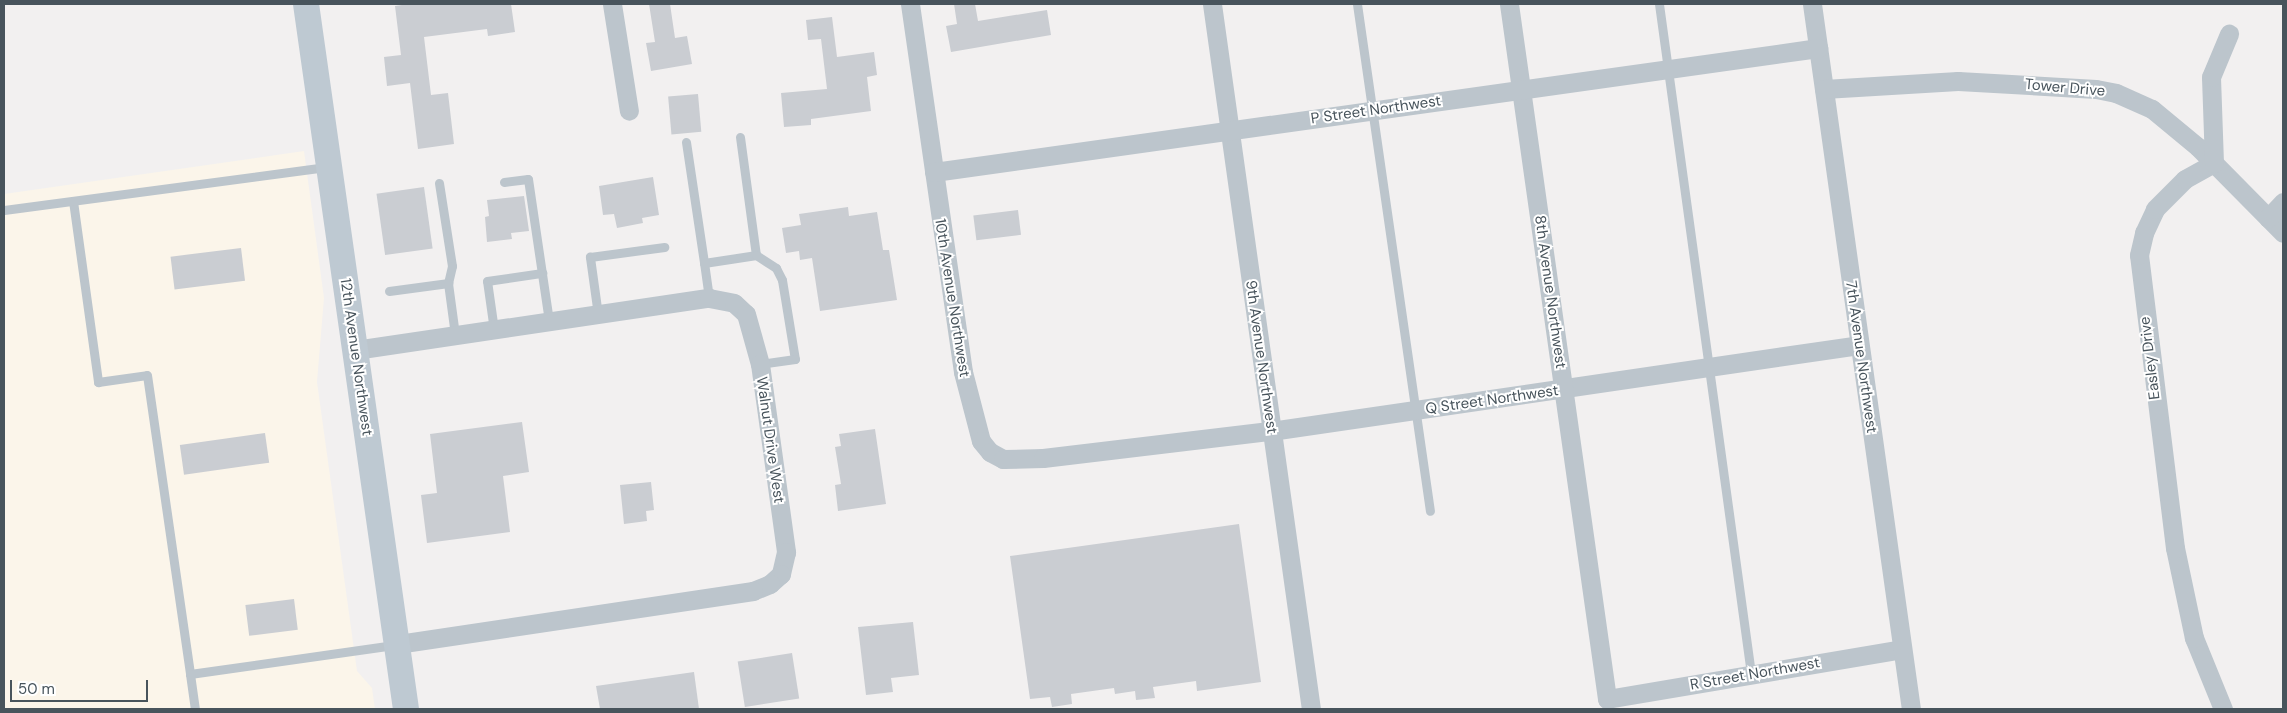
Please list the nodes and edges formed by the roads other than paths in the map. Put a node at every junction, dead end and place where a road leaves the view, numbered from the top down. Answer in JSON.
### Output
{"nodes":[{"id":1,"x":306,"y":4,"type":"edge"},
{"id":2,"x":612,"y":4,"type":"edge"},
{"id":3,"x":910,"y":4,"type":"edge"},
{"id":4,"x":1212,"y":4,"type":"edge"},
{"id":5,"x":1357,"y":4,"type":"edge"},
{"id":6,"x":1509,"y":4,"type":"edge"},
{"id":7,"x":1659,"y":4,"type":"edge"},
{"id":8,"x":1812,"y":4,"type":"edge"},
{"id":9,"x":2229,"y":34,"type":"dead end"},
{"id":10,"x":1818,"y":48,"type":"junction"},
{"id":11,"x":1668,"y":69,"type":"junction"},
{"id":12,"x":1521,"y":89,"type":"junction"},
{"id":13,"x":1824,"y":89,"type":"junction"},
{"id":14,"x":1373,"y":110,"type":"junction"},
{"id":15,"x":629,"y":112,"type":"dead end"},
{"id":16,"x":1230,"y":130,"type":"junction"},
{"id":17,"x":740,"y":137,"type":"dead end"},
{"id":18,"x":686,"y":142,"type":"dead end"},
{"id":19,"x":2214,"y":163,"type":"junction"},
{"id":20,"x":329,"y":166,"type":"junction"},
{"id":21,"x":934,"y":172,"type":"junction"},
{"id":22,"x":439,"y":182,"type":"dead end"},
{"id":23,"x":504,"y":182,"type":"dead end"},
{"id":24,"x":73,"y":201,"type":"junction"},
{"id":25,"x":2283,"y":202,"type":"edge"},
{"id":26,"x":4,"y":210,"type":"edge"},
{"id":27,"x":2268,"y":218,"type":"junction"},
{"id":28,"x":2283,"y":233,"type":"edge"},
{"id":29,"x":664,"y":246,"type":"dead end"},
{"id":30,"x":756,"y":255,"type":"junction"},
{"id":31,"x":704,"y":264,"type":"junction"},
{"id":32,"x":542,"y":273,"type":"junction"},
{"id":33,"x":448,"y":283,"type":"junction"},
{"id":34,"x":389,"y":291,"type":"dead end"},
{"id":35,"x":709,"y":298,"type":"junction"},
{"id":36,"x":598,"y":315,"type":"junction"},
{"id":37,"x":550,"y":322,"type":"junction"},
{"id":38,"x":494,"y":330,"type":"junction"},
{"id":39,"x":455,"y":335,"type":"junction"},
{"id":40,"x":1859,"y":345,"type":"junction"},
{"id":41,"x":355,"y":350,"type":"junction"},
{"id":42,"x":760,"y":364,"type":"junction"},
{"id":43,"x":1709,"y":368,"type":"junction"},
{"id":44,"x":1564,"y":390,"type":"junction"},
{"id":45,"x":1416,"y":410,"type":"junction"},
{"id":46,"x":1271,"y":431,"type":"junction"},
{"id":47,"x":1123,"y":449,"type":"joint"},
{"id":48,"x":1430,"y":512,"type":"dead end"},
{"id":49,"x":397,"y":644,"type":"junction"},
{"id":50,"x":1902,"y":649,"type":"junction"},
{"id":51,"x":190,"y":674,"type":"junction"},
{"id":52,"x":1751,"y":674,"type":"junction"},
{"id":53,"x":1608,"y":699,"type":"joint"},
{"id":54,"x":196,"y":709,"type":"edge"},
{"id":55,"x":406,"y":709,"type":"edge"},
{"id":56,"x":1310,"y":709,"type":"edge"},
{"id":57,"x":1910,"y":709,"type":"edge"},
{"id":58,"x":2223,"y":709,"type":"edge"}],
"edges":[{"from":1,"to":20,"type":"main road","name":"12th Avenue Northwest"},
{"from":2,"to":15,"type":"street"},
{"from":3,"to":21,"type":"street","name":"10th Avenue Northwest"},
{"from":4,"to":16,"type":"street","name":"9th Avenue Northwest"},
{"from":5,"to":14,"type":"lane"},
{"from":6,"to":12,"type":"street","name":"8th Avenue Northwest"},
{"from":7,"to":11,"type":"lane"},
{"from":8,"to":10,"type":"street","name":"7th Avenue Northwest"},
{"from":9,"to":19,"type":"street"},
{"from":10,"to":11,"type":"street","name":"P Street Northwest"},
{"from":10,"to":13,"type":"street","name":"7th Avenue Northwest"},
{"from":11,"to":12,"type":"street","name":"P Street Northwest"},
{"from":11,"to":43,"type":"lane"},
{"from":12,"to":14,"type":"street","name":"P Street Northwest"},
{"from":12,"to":44,"type":"street","name":"8th Avenue Northwest"},
{"from":13,"to":19,"type":"street","name":"Tower Drive"},
{"from":13,"to":40,"type":"street","name":"7th Avenue Northwest"},
{"from":14,"to":16,"type":"street","name":"P Street Northwest"},
{"from":14,"to":45,"type":"lane"},
{"from":16,"to":21,"type":"street","name":"P Street Northwest"},
{"from":16,"to":46,"type":"street","name":"9th Avenue Northwest"},
{"from":17,"to":30,"type":"lane"},
{"from":18,"to":31,"type":"lane"},
{"from":19,"to":27,"type":"street","name":"Tower Drive"},
{"from":19,"to":58,"type":"street","name":"Easley Drive"},
{"from":20,"to":24,"type":"lane"},
{"from":20,"to":41,"type":"main road","name":"12th Avenue Northwest"},
{"from":21,"to":47,"type":"street","name":"10th Avenue Northwest"},
{"from":22,"to":33,"type":"lane"},
{"from":23,"to":32,"type":"lane"},
{"from":24,"to":26,"type":"lane"},
{"from":24,"to":51,"type":"lane"},
{"from":25,"to":27,"type":"street"},
{"from":27,"to":28,"type":"street","name":"Tower Drive"},
{"from":29,"to":36,"type":"lane"},
{"from":30,"to":31,"type":"lane"},
{"from":30,"to":42,"type":"lane"},
{"from":31,"to":35,"type":"lane"},
{"from":32,"to":37,"type":"lane"},
{"from":32,"to":38,"type":"lane"},
{"from":33,"to":34,"type":"lane"},
{"from":33,"to":39,"type":"lane"},
{"from":35,"to":36,"type":"street","name":"Walnut Drive West"},
{"from":35,"to":42,"type":"street","name":"Walnut Drive West"},
{"from":36,"to":37,"type":"street","name":"Walnut Drive West"},
{"from":37,"to":38,"type":"street","name":"Walnut Drive West"},
{"from":38,"to":39,"type":"street","name":"Walnut Drive West"},
{"from":39,"to":41,"type":"street","name":"Walnut Drive West"},
{"from":40,"to":43,"type":"street","name":"Q Street Northwest"},
{"from":40,"to":50,"type":"street","name":"7th Avenue Northwest"},
{"from":41,"to":49,"type":"main road","name":"12th Avenue Northwest"},
{"from":42,"to":49,"type":"street","name":"Walnut Drive West"},
{"from":43,"to":44,"type":"street","name":"Q Street Northwest"},
{"from":43,"to":52,"type":"lane"},
{"from":44,"to":45,"type":"street","name":"Q Street Northwest"},
{"from":44,"to":53,"type":"street","name":"8th Avenue Northwest"},
{"from":45,"to":46,"type":"street","name":"Q Street Northwest"},
{"from":45,"to":48,"type":"lane"},
{"from":46,"to":47,"type":"street","name":"Q Street Northwest"},
{"from":46,"to":56,"type":"street","name":"9th Avenue Northwest"},
{"from":49,"to":51,"type":"lane"},
{"from":49,"to":55,"type":"main road","name":"12th Avenue Northwest"},
{"from":50,"to":52,"type":"street","name":"R Street Northwest"},
{"from":50,"to":57,"type":"street","name":"7th Avenue Northwest"},
{"from":51,"to":54,"type":"lane"},
{"from":52,"to":53,"type":"street","name":"R Street Northwest"}]}
